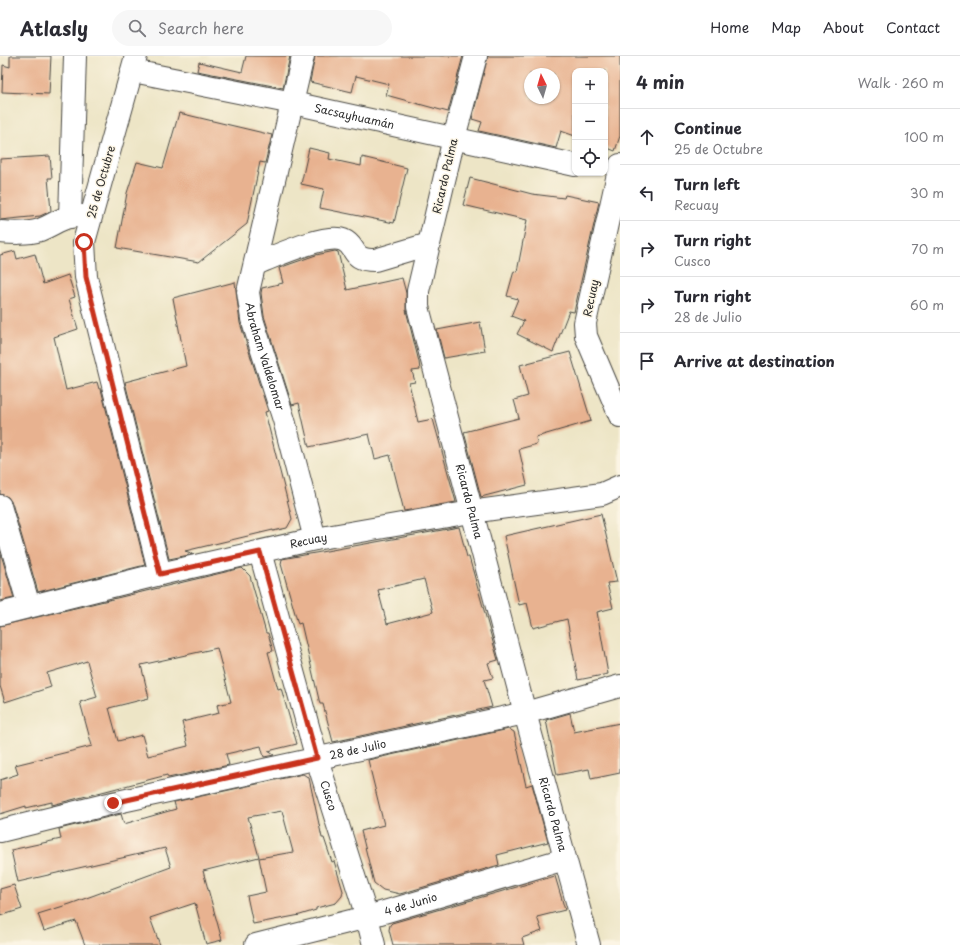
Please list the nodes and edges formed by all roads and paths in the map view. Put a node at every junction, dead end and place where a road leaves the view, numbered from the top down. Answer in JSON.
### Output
{"nodes":[{"id":1,"x":75,"y":56,"type":"edge"},
{"id":2,"x":303,"y":56,"type":"edge"},
{"id":3,"x":476,"y":56,"type":"edge"},
{"id":4,"x":135,"y":64,"type":"edge"},
{"id":5,"x":294,"y":103,"type":"junction"},
{"id":6,"x":454,"y":138,"type":"junction"},
{"id":7,"x":572,"y":164,"type":"edge"},
{"id":8,"x":616,"y":171,"type":"edge"},
{"id":9,"x":80,"y":217,"type":"junction"},
{"id":10,"x":0,"y":232,"type":"edge"},
{"id":11,"x":429,"y":244,"type":"junction"},
{"id":12,"x":255,"y":264,"type":"junction"},
{"id":13,"x":620,"y":416,"type":"edge"},
{"id":14,"x":620,"y":486,"type":"edge"},
{"id":15,"x":0,"y":506,"type":"edge"},
{"id":16,"x":471,"y":512,"type":"junction"},
{"id":17,"x":315,"y":539,"type":"junction"},
{"id":18,"x":260,"y":552,"type":"junction"},
{"id":19,"x":160,"y":574,"type":"junction"},
{"id":20,"x":29,"y":606,"type":"junction"},
{"id":21,"x":0,"y":614,"type":"edge"},
{"id":22,"x":620,"y":686,"type":"edge"},
{"id":23,"x":525,"y":713,"type":"junction"},
{"id":24,"x":317,"y":758,"type":"junction"},
{"id":25,"x":0,"y":831,"type":"edge"},
{"id":26,"x":564,"y":858,"type":"junction"},
{"id":27,"x":367,"y":917,"type":"junction"},
{"id":28,"x":256,"y":945,"type":"edge"},
{"id":29,"x":374,"y":945,"type":"edge"},
{"id":30,"x":589,"y":945,"type":"edge"}],
"edges":[{"from":1,"to":9,"type":"street"},
{"from":2,"to":5,"type":"street","name":"Abraham Valdelomar"},
{"from":3,"to":6,"type":"street","name":"Ricardo Palma"},
{"from":4,"to":5,"type":"street","name":"Sacsayhuamán"},
{"from":4,"to":9,"type":"street","name":"25 de Octubre"},
{"from":5,"to":6,"type":"street","name":"Sacsayhuamán"},
{"from":5,"to":12,"type":"street","name":"Abraham Valdelomar"},
{"from":6,"to":7,"type":"street","name":"Sacsayhuamán"},
{"from":6,"to":11,"type":"street","name":"Ricardo Palma"},
{"from":8,"to":13,"type":"street","name":"Recuay"},
{"from":9,"to":10,"type":"street"},
{"from":9,"to":19,"type":"street","name":"25 de Octubre"},
{"from":11,"to":12,"type":"street"},
{"from":11,"to":16,"type":"street","name":"Ricardo Palma"},
{"from":12,"to":17,"type":"street","name":"Abraham Valdelomar"},
{"from":14,"to":16,"type":"street","name":"Recuay"},
{"from":15,"to":20,"type":"street"},
{"from":16,"to":17,"type":"street","name":"Recuay"},
{"from":16,"to":23,"type":"street","name":"Ricardo Palma"},
{"from":17,"to":18,"type":"street","name":"Recuay"},
{"from":18,"to":19,"type":"street","name":"Recuay"},
{"from":18,"to":24,"type":"street","name":"Cusco"},
{"from":19,"to":20,"type":"street","name":"Recuay"},
{"from":20,"to":21,"type":"street","name":"Recuay"},
{"from":22,"to":23,"type":"street","name":"28 de Julio"},
{"from":23,"to":24,"type":"street","name":"28 de Julio"},
{"from":23,"to":26,"type":"street","name":"Ricardo Palma"},
{"from":24,"to":25,"type":"street","name":"28 de Julio"},
{"from":24,"to":27,"type":"street","name":"Cusco"},
{"from":26,"to":27,"type":"street","name":"4 de Junio"},
{"from":26,"to":30,"type":"street","name":"Ricardo Palma"},
{"from":27,"to":28,"type":"street","name":"4 de Junio"},
{"from":27,"to":29,"type":"street","name":"Cusco"}]}
